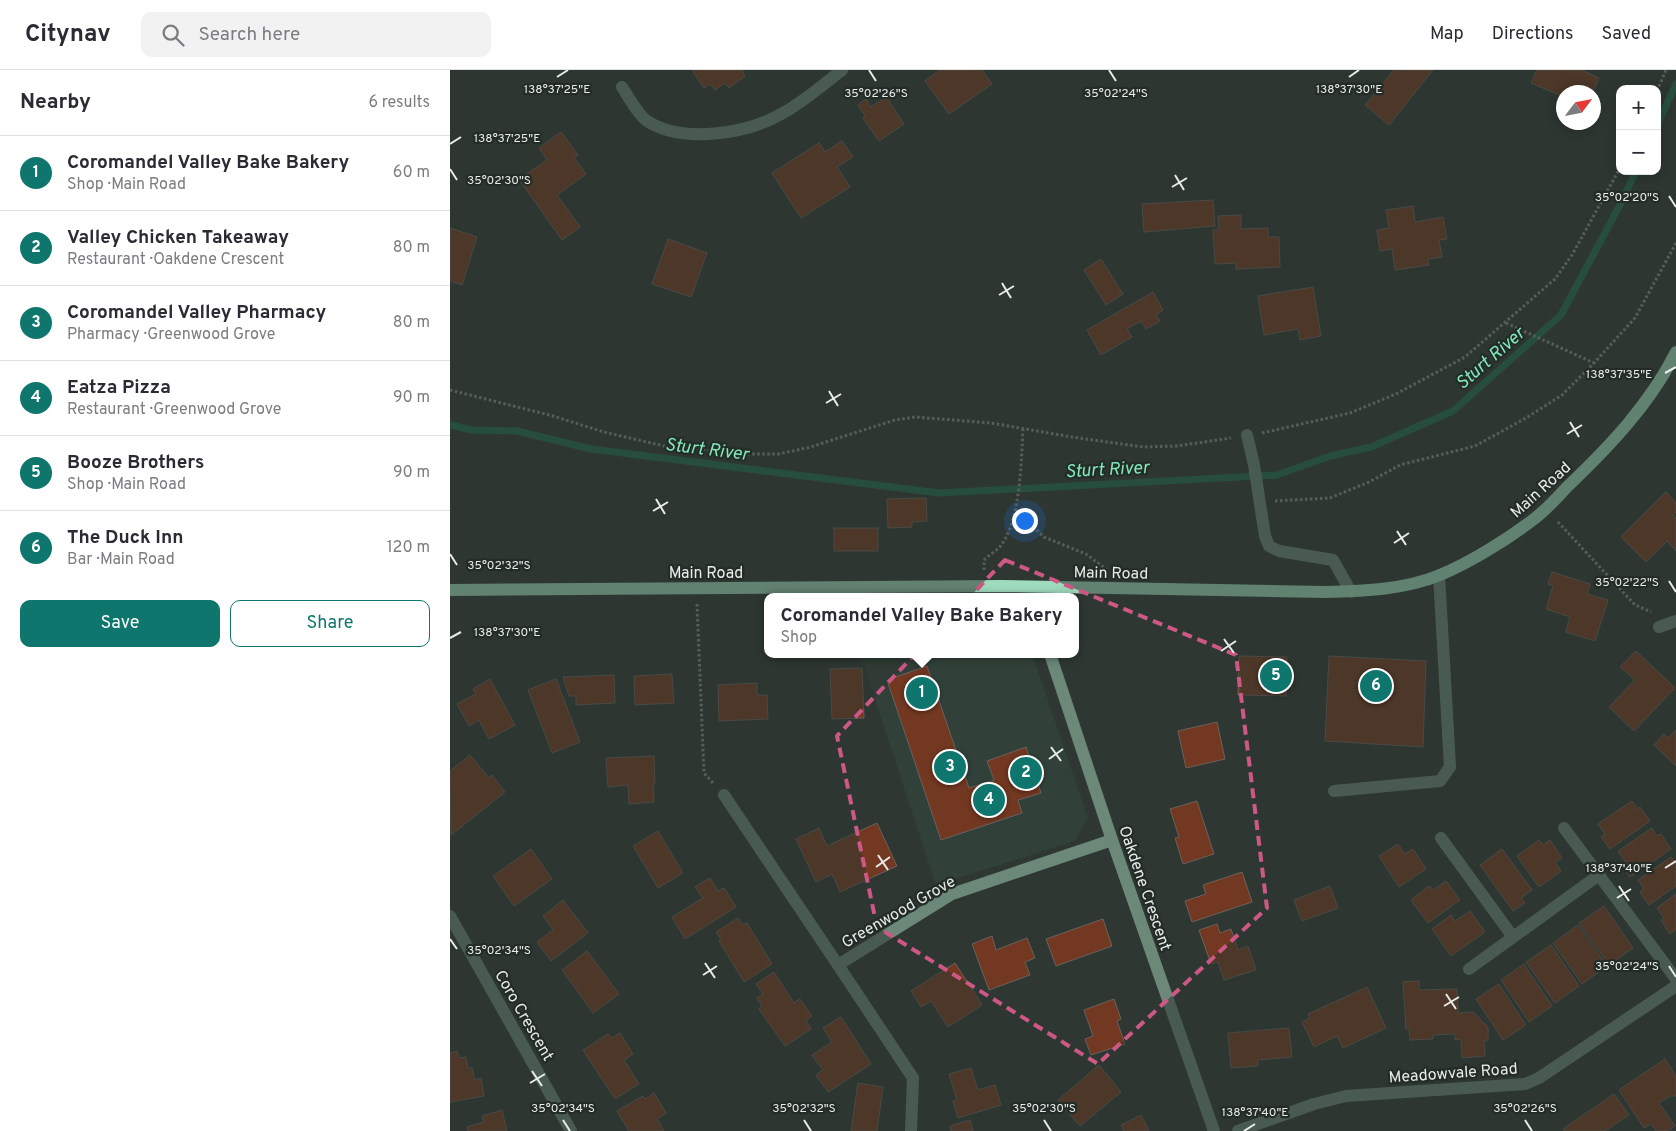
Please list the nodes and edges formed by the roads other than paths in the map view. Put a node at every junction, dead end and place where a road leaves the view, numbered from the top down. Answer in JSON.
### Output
{"nodes":[{"id":1,"x":842,"y":70,"type":"edge"},
{"id":2,"x":622,"y":87,"type":"dead end"},
{"id":3,"x":1676,"y":352,"type":"edge"},
{"id":4,"x":1247,"y":436,"type":"road end"},
{"id":5,"x":1439,"y":575,"type":"junction"},
{"id":6,"x":450,"y":590,"type":"edge"},
{"id":7,"x":1029,"y":592,"type":"edge"},
{"id":8,"x":1351,"y":592,"type":"junction"},
{"id":9,"x":1676,"y":621,"type":"edge"},
{"id":10,"x":1659,"y":626,"type":"road end"},
{"id":11,"x":1051,"y":658,"type":"edge"},
{"id":12,"x":1334,"y":791,"type":"dead end"},
{"id":13,"x":724,"y":795,"type":"road end"},
{"id":14,"x":1564,"y":828,"type":"dead end"},
{"id":15,"x":1441,"y":838,"type":"dead end"},
{"id":16,"x":1112,"y":840,"type":"junction"},
{"id":17,"x":1599,"y":875,"type":"junction"},
{"id":18,"x":450,"y":916,"type":"edge"},
{"id":19,"x":1513,"y":937,"type":"junction"},
{"id":20,"x":838,"y":965,"type":"junction"},
{"id":21,"x":1469,"y":969,"type":"dead end"},
{"id":22,"x":1676,"y":979,"type":"edge"},
{"id":23,"x":1676,"y":986,"type":"edge"},
{"id":24,"x":571,"y":1131,"type":"edge"},
{"id":25,"x":911,"y":1131,"type":"edge"},
{"id":26,"x":1214,"y":1131,"type":"edge"},
{"id":27,"x":1238,"y":1131,"type":"edge"}],
"edges":[{"from":1,"to":2,"type":"street"},
{"from":3,"to":5,"type":"main road","name":"Main Road"},
{"from":4,"to":8,"type":"street"},
{"from":5,"to":8,"type":"main road","name":"Main Road"},
{"from":5,"to":12,"type":"street"},
{"from":6,"to":7,"type":"main road","name":"Main Road"},
{"from":7,"to":8,"type":"main road","name":"Main Road"},
{"from":9,"to":10,"type":"street"},
{"from":11,"to":16,"type":"street","name":"Oakdene Crescent"},
{"from":13,"to":20,"type":"street","name":"Greenwood Grove"},
{"from":14,"to":17,"type":"street"},
{"from":15,"to":19,"type":"street"},
{"from":16,"to":20,"type":"street","name":"Greenwood Grove"},
{"from":16,"to":26,"type":"street","name":"Oakdene Crescent"},
{"from":17,"to":19,"type":"street"},
{"from":17,"to":22,"type":"street"},
{"from":18,"to":24,"type":"street","name":"Coro Crescent"},
{"from":19,"to":21,"type":"street"},
{"from":20,"to":25,"type":"street"},
{"from":23,"to":27,"type":"street","name":"Meadowvale Road"}]}
